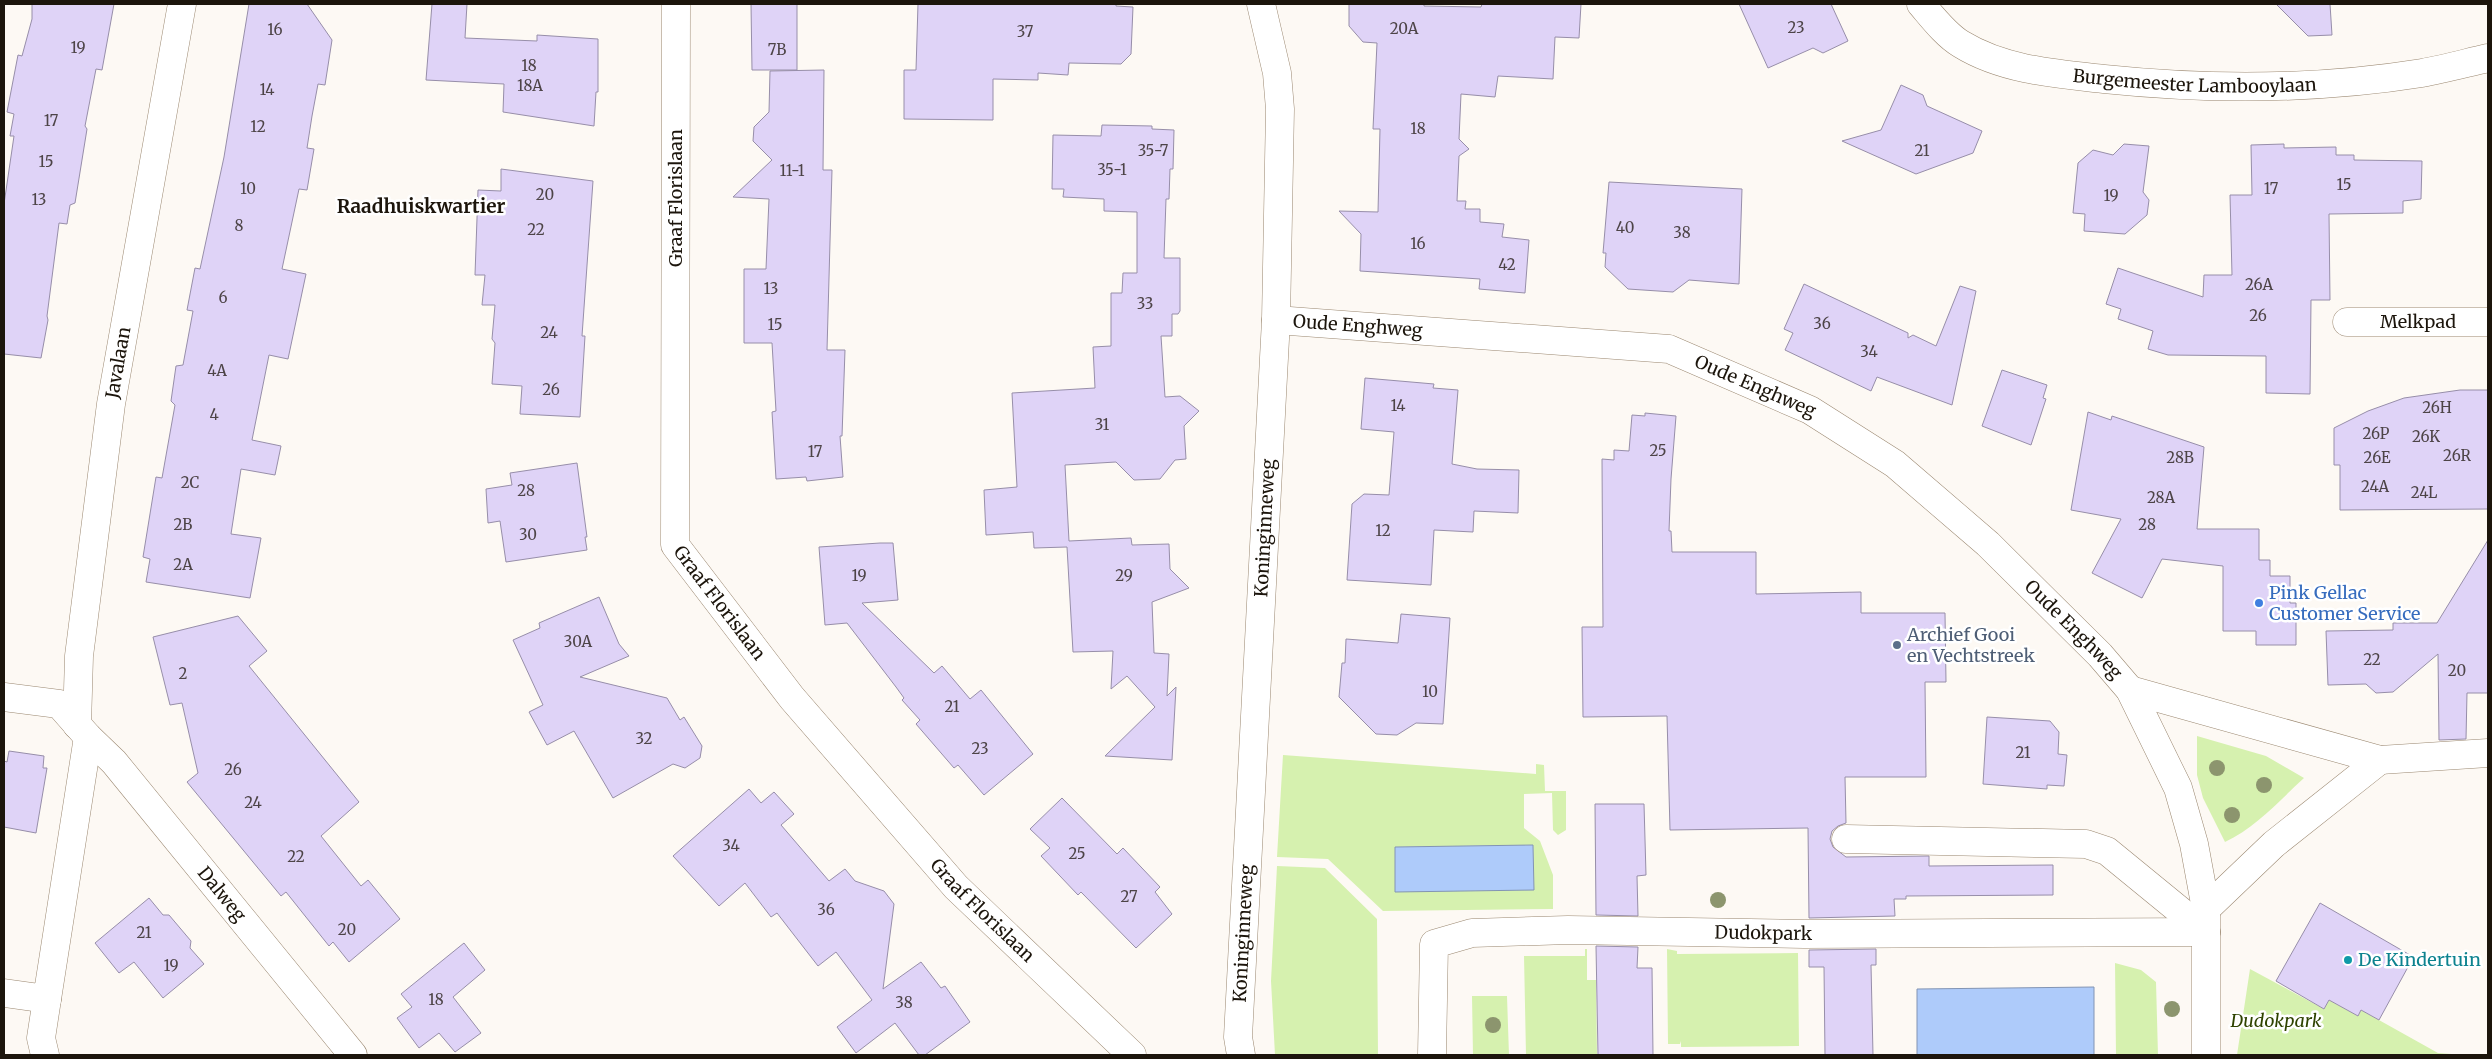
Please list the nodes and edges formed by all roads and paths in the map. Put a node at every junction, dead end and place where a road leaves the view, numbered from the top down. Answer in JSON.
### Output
{"nodes":[{"id":1,"x":182,"y":4,"type":"edge"},
{"id":2,"x":676,"y":4,"type":"edge"},
{"id":3,"x":1261,"y":4,"type":"edge"},
{"id":4,"x":1921,"y":4,"type":"edge"},
{"id":5,"x":2488,"y":58,"type":"edge"},
{"id":6,"x":1276,"y":320,"type":"junction"},
{"id":7,"x":2347,"y":322,"type":"dead end"},
{"id":8,"x":2488,"y":322,"type":"edge"},
{"id":9,"x":2130,"y":690,"type":"junction"},
{"id":10,"x":4,"y":697,"type":"edge"},
{"id":11,"x":83,"y":731,"type":"junction"},
{"id":12,"x":2488,"y":753,"type":"edge"},
{"id":13,"x":2380,"y":760,"type":"junction"},
{"id":14,"x":1846,"y":839,"type":"dead end"},
{"id":15,"x":2206,"y":920,"type":"junction"},
{"id":16,"x":4,"y":993,"type":"edge"},
{"id":17,"x":47,"y":999,"type":"junction"},
{"id":18,"x":45,"y":1055,"type":"edge"},
{"id":19,"x":353,"y":1055,"type":"edge"},
{"id":20,"x":1132,"y":1055,"type":"edge"},
{"id":21,"x":1241,"y":1055,"type":"edge"},
{"id":22,"x":1432,"y":1055,"type":"edge"},
{"id":23,"x":2206,"y":1055,"type":"edge"}],
"edges":[{"from":1,"to":11,"type":"street","name":"Javalaan"},
{"from":2,"to":20,"type":"street","name":"Graaf Florislaan"},
{"from":3,"to":6,"type":"street","name":"Koninginneweg"},
{"from":4,"to":5,"type":"street","name":"Burgemeester Lambooylaan"},
{"from":6,"to":9,"type":"street","name":"Oude Enghweg"},
{"from":6,"to":21,"type":"street","name":"Koninginneweg"},
{"from":7,"to":8,"type":"street","name":"Melkpad"},
{"from":9,"to":13,"type":"street","name":"Oude Enghweg"},
{"from":9,"to":15,"type":"street","name":"Oude Enghweg"},
{"from":10,"to":11,"type":"street","name":"Dalweg"},
{"from":11,"to":17,"type":"street"},
{"from":11,"to":19,"type":"street","name":"Dalweg"},
{"from":12,"to":13,"type":"street","name":"Oude Enghweg"},
{"from":13,"to":15,"type":"street"},
{"from":14,"to":15,"type":"street"},
{"from":15,"to":22,"type":"street","name":"Dudokpark"},
{"from":15,"to":23,"type":"street"},
{"from":16,"to":17,"type":"street"},
{"from":17,"to":18,"type":"street"}]}
